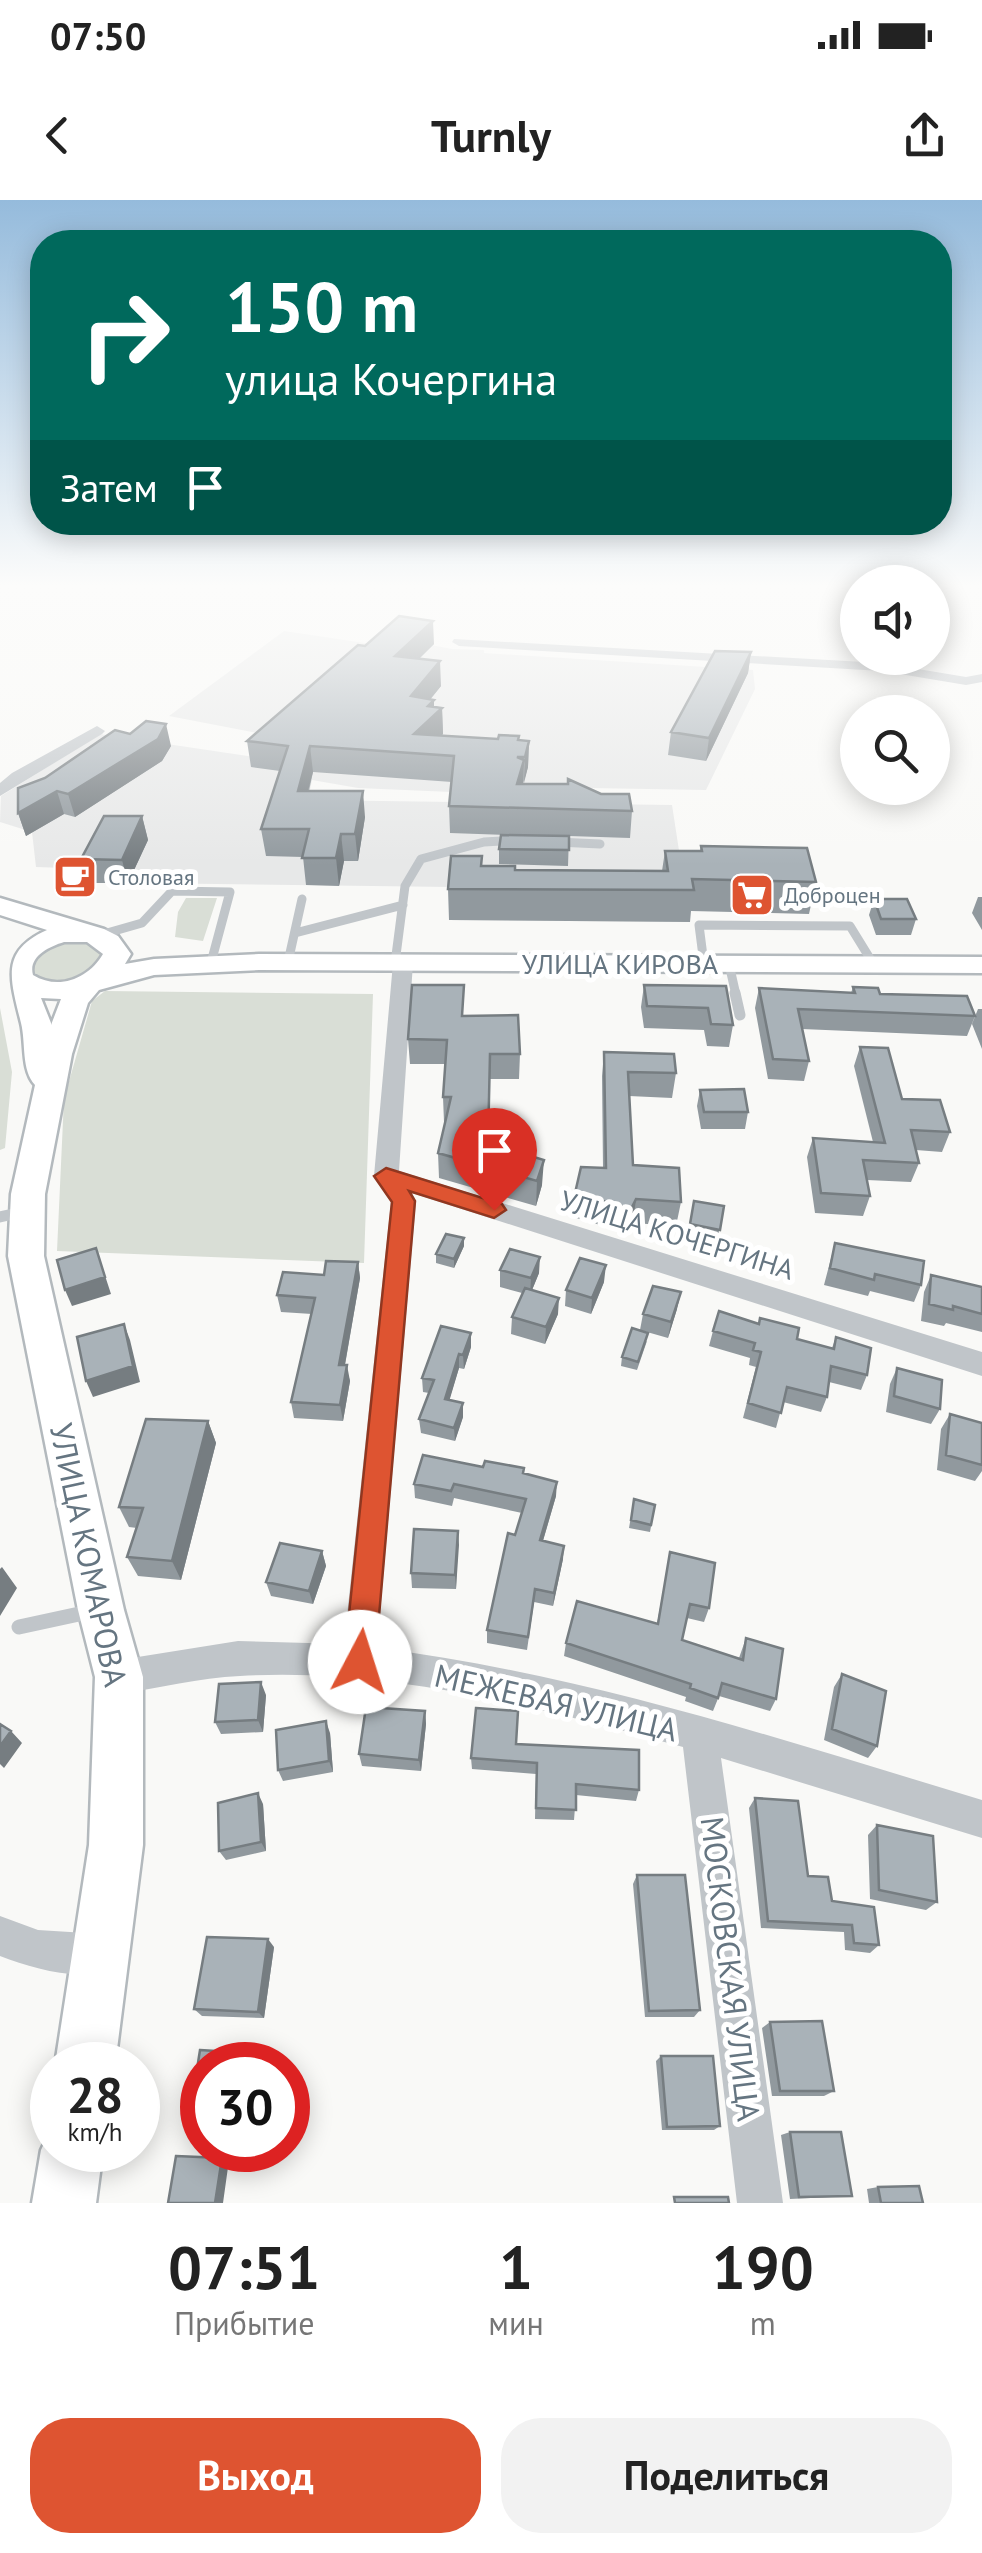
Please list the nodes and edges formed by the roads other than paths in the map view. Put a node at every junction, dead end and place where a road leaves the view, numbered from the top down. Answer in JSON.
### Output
{"nodes":[{"id":1,"x":97,"y":731,"type":"dead end"},
{"id":2,"x":0,"y":791,"type":"edge"},
{"id":3,"x":535,"y":840,"type":"edge"},
{"id":4,"x":552,"y":842,"type":"edge"},
{"id":5,"x":600,"y":844,"type":"dead end"},
{"id":6,"x":302,"y":899,"type":"dead end"},
{"id":7,"x":403,"y":905,"type":"junction"},
{"id":8,"x":0,"y":906,"type":"edge"},
{"id":9,"x":295,"y":933,"type":"junction"},
{"id":10,"x":95,"y":936,"type":"junction"},
{"id":11,"x":0,"y":948,"type":"edge"},
{"id":12,"x":212,"y":959,"type":"junction"},
{"id":13,"x":259,"y":962,"type":"junction"},
{"id":14,"x":288,"y":962,"type":"junction"},
{"id":15,"x":400,"y":963,"type":"junction"},
{"id":16,"x":716,"y":964,"type":"junction"},
{"id":17,"x":874,"y":965,"type":"junction"},
{"id":18,"x":982,"y":965,"type":"edge"},
{"id":19,"x":18,"y":977,"type":"junction"},
{"id":20,"x":94,"y":981,"type":"junction"},
{"id":21,"x":740,"y":1015,"type":"dead end"},
{"id":22,"x":44,"y":1108,"type":"junction"},
{"id":23,"x":386,"y":1176,"type":"junction"},
{"id":24,"x":14,"y":1214,"type":"edge"},
{"id":25,"x":982,"y":1364,"type":"edge"},
{"id":26,"x":101,"y":1610,"type":"junction"},
{"id":27,"x":20,"y":1627,"type":"dead end"},
{"id":28,"x":360,"y":1662,"type":"junction"},
{"id":29,"x":119,"y":1677,"type":"junction"},
{"id":30,"x":700,"y":1735,"type":"junction"},
{"id":31,"x":982,"y":1819,"type":"edge"},
{"id":32,"x":0,"y":1936,"type":"edge"},
{"id":33,"x":102,"y":1954,"type":"junction"},
{"id":34,"x":89,"y":2042,"type":"edge"},
{"id":35,"x":69,"y":2172,"type":"edge"},
{"id":36,"x":64,"y":2203,"type":"edge"},
{"id":37,"x":760,"y":2203,"type":"edge"}],
"edges":[{"from":1,"to":2,"type":"street"},
{"from":3,"to":7,"type":"lane"},
{"from":4,"to":5,"type":"lane"},
{"from":6,"to":9,"type":"lane"},
{"from":7,"to":9,"type":"lane"},
{"from":7,"to":15,"type":"lane"},
{"from":8,"to":10,"type":"main road"},
{"from":9,"to":14,"type":"lane"},
{"from":10,"to":12,"type":"main road"},
{"from":10,"to":12,"type":"lane"},
{"from":10,"to":19,"type":"main road"},
{"from":10,"to":20,"type":"main road"},
{"from":11,"to":19,"type":"main road"},
{"from":12,"to":13,"type":"main road"},
{"from":13,"to":14,"type":"main road","name":"УЛИЦА КИРОВА"},
{"from":13,"to":20,"type":"main road"},
{"from":14,"to":15,"type":"main road","name":"УЛИЦА КИРОВА"},
{"from":15,"to":16,"type":"main road","name":"УЛИЦА КИРОВА"},
{"from":15,"to":23,"type":"street"},
{"from":16,"to":17,"type":"main road","name":"УЛИЦА КИРОВА"},
{"from":16,"to":17,"type":"lane"},
{"from":16,"to":21,"type":"lane"},
{"from":17,"to":18,"type":"main road","name":"УЛИЦА КИРОВА"},
{"from":19,"to":20,"type":"main road"},
{"from":19,"to":22,"type":"main road"},
{"from":20,"to":22,"type":"main road"},
{"from":22,"to":24,"type":"main road","name":"УЛИЦА КОМАРОВА"},
{"from":23,"to":25,"type":"street","name":"УЛИЦА КОЧЕРГИНА"},
{"from":23,"to":28,"type":"street"},
{"from":24,"to":26,"type":"main road","name":"УЛИЦА КОМАРОВА"},
{"from":26,"to":27,"type":"lane"},
{"from":26,"to":29,"type":"main road","name":"УЛИЦА КОМАРОВА"},
{"from":28,"to":29,"type":"street","name":"МЕЖЕВАЯ УЛИЦА"},
{"from":28,"to":30,"type":"street","name":"МЕЖЕВАЯ УЛИЦА"},
{"from":29,"to":33,"type":"main road","name":"УЛИЦА КОМАРОВА"},
{"from":30,"to":31,"type":"street","name":"МЕЖЕВАЯ УЛИЦА"},
{"from":30,"to":37,"type":"street","name":"МОСКОВСКАЯ УЛИЦА"},
{"from":32,"to":33,"type":"street"},
{"from":33,"to":34,"type":"main road","name":"УЛИЦА КОМАРОВА"},
{"from":35,"to":36,"type":"main road"}]}
